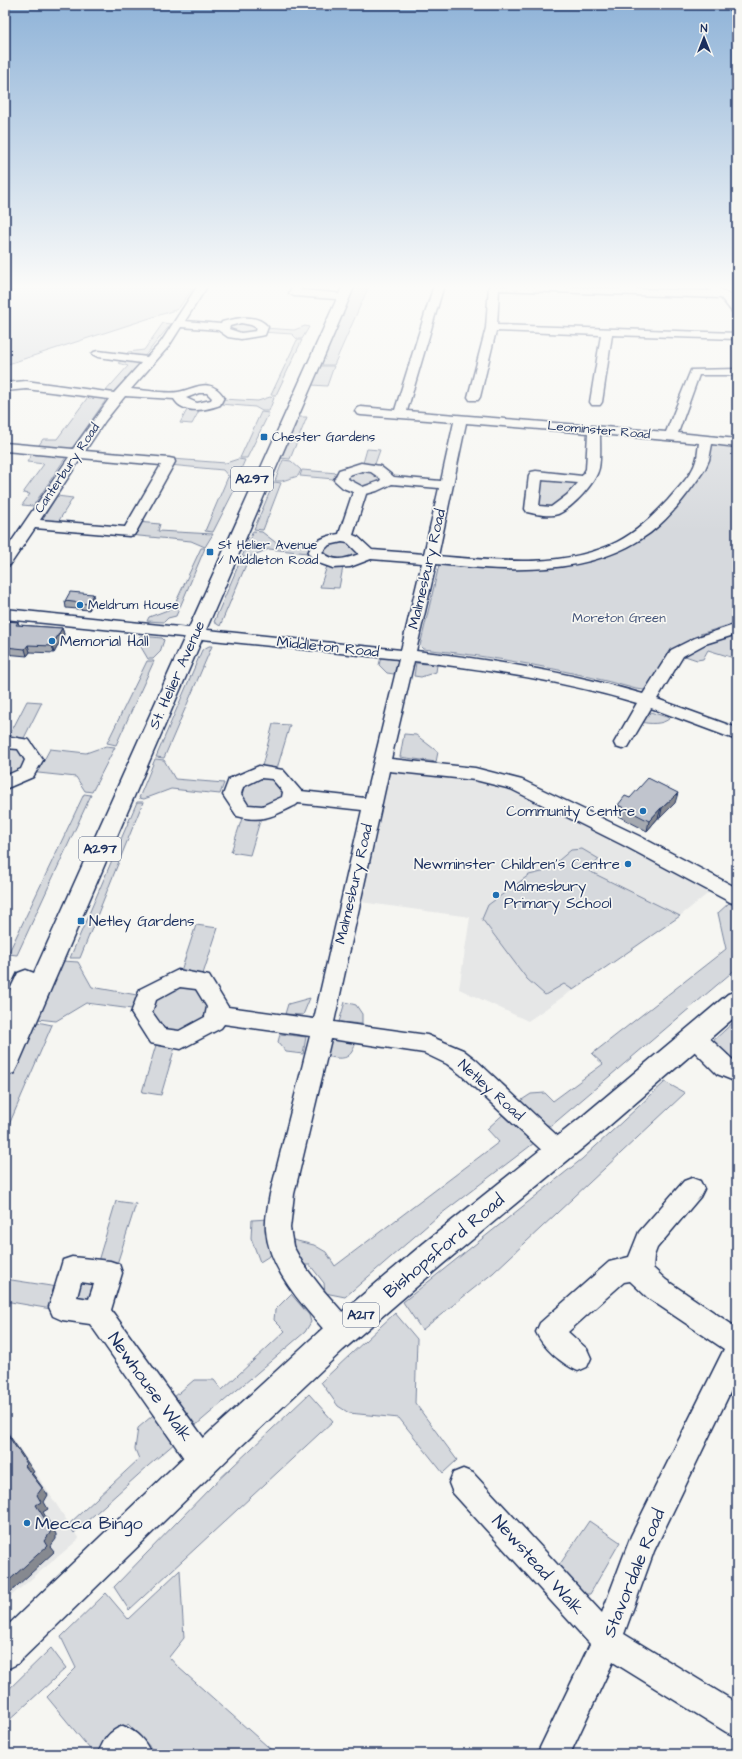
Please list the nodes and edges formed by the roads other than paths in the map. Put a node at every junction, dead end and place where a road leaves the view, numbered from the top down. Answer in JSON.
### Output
{"nodes":[{"id":1,"x":145,"y":367,"type":"edge"},
{"id":2,"x":305,"y":367,"type":"edge"},
{"id":3,"x":311,"y":367,"type":"edge"},
{"id":4,"x":414,"y":367,"type":"edge"},
{"id":5,"x":482,"y":367,"type":"edge"},
{"id":6,"x":603,"y":367,"type":"edge"},
{"id":7,"x":737,"y":372,"type":"edge"},
{"id":8,"x":5,"y":387,"type":"edge"},
{"id":9,"x":120,"y":395,"type":"junction"},
{"id":10,"x":179,"y":396,"type":"dead end"},
{"id":11,"x":474,"y":396,"type":"dead end"},
{"id":12,"x":596,"y":402,"type":"dead end"},
{"id":13,"x":361,"y":411,"type":"dead end"},
{"id":14,"x":400,"y":414,"type":"junction"},
{"id":15,"x":460,"y":419,"type":"junction"},
{"id":16,"x":594,"y":430,"type":"junction"},
{"id":17,"x":671,"y":436,"type":"junction"},
{"id":18,"x":706,"y":440,"type":"junction"},
{"id":19,"x":737,"y":443,"type":"edge"},
{"id":20,"x":5,"y":447,"type":"edge"},
{"id":21,"x":77,"y":454,"type":"junction"},
{"id":22,"x":388,"y":480,"type":"junction"},
{"id":23,"x":587,"y":480,"type":"dead end"},
{"id":24,"x":447,"y":485,"type":"junction"},
{"id":25,"x":360,"y":491,"type":"junction"},
{"id":26,"x":30,"y":523,"type":"junction"},
{"id":27,"x":345,"y":537,"type":"junction"},
{"id":28,"x":367,"y":554,"type":"junction"},
{"id":29,"x":430,"y":560,"type":"junction"},
{"id":30,"x":5,"y":562,"type":"edge"},
{"id":31,"x":5,"y":614,"type":"edge"},
{"id":32,"x":737,"y":629,"type":"edge"},
{"id":33,"x":190,"y":633,"type":"junction"},
{"id":34,"x":407,"y":655,"type":"junction"},
{"id":35,"x":647,"y":701,"type":"junction"},
{"id":36,"x":737,"y":734,"type":"edge"},
{"id":37,"x":5,"y":742,"type":"edge"},
{"id":38,"x":622,"y":743,"type":"dead end"},
{"id":39,"x":382,"y":764,"type":"junction"},
{"id":40,"x":5,"y":783,"type":"edge"},
{"id":41,"x":292,"y":796,"type":"dead end"},
{"id":42,"x":372,"y":805,"type":"junction"},
{"id":43,"x":737,"y":897,"type":"edge"},
{"id":44,"x":737,"y":1001,"type":"edge"},
{"id":45,"x":216,"y":1014,"type":"dead end"},
{"id":46,"x":5,"y":1026,"type":"edge"},
{"id":47,"x":322,"y":1028,"type":"junction"},
{"id":48,"x":694,"y":1037,"type":"junction"},
{"id":49,"x":5,"y":1065,"type":"edge"},
{"id":50,"x":737,"y":1073,"type":"edge"},
{"id":51,"x":558,"y":1152,"type":"junction"},
{"id":52,"x":692,"y":1190,"type":"dead end"},
{"id":53,"x":641,"y":1273,"type":"junction"},
{"id":54,"x":97,"y":1312,"type":"dead end"},
{"id":55,"x":343,"y":1332,"type":"junction"},
{"id":56,"x":737,"y":1343,"type":"edge"},
{"id":57,"x":737,"y":1350,"type":"edge"},
{"id":58,"x":578,"y":1358,"type":"dead end"},
{"id":59,"x":203,"y":1461,"type":"junction"},
{"id":60,"x":463,"y":1483,"type":"dead end"},
{"id":61,"x":607,"y":1641,"type":"junction"},
{"id":62,"x":5,"y":1652,"type":"edge"},
{"id":63,"x":737,"y":1721,"type":"edge"},
{"id":64,"x":114,"y":1754,"type":"edge"},
{"id":65,"x":135,"y":1754,"type":"edge"},
{"id":66,"x":553,"y":1754,"type":"edge"}],
"edges":[{"from":1,"to":9,"type":"street","name":"Canterbury Road"},
{"from":2,"to":33,"type":"main road","name":"St. Helier Avenue","number":"A297"},
{"from":3,"to":33,"type":"main road","name":"St. Helier Avenue","number":"A297"},
{"from":4,"to":14,"type":"street"},
{"from":5,"to":11,"type":"street"},
{"from":6,"to":12,"type":"street"},
{"from":7,"to":17,"type":"street"},
{"from":8,"to":9,"type":"street"},
{"from":9,"to":10,"type":"street"},
{"from":9,"to":21,"type":"street","name":"Canterbury Road"},
{"from":13,"to":14,"type":"street","name":"Leominster Road"},
{"from":14,"to":15,"type":"street","name":"Leominster Road"},
{"from":15,"to":16,"type":"street","name":"Leominster Road"},
{"from":15,"to":24,"type":"street","name":"Malmesbury Road"},
{"from":16,"to":17,"type":"street","name":"Leominster Road"},
{"from":16,"to":23,"type":"street"},
{"from":17,"to":18,"type":"street","name":"Leominster Road"},
{"from":18,"to":19,"type":"street","name":"Leominster Road"},
{"from":18,"to":29,"type":"street"},
{"from":20,"to":21,"type":"street"},
{"from":21,"to":26,"type":"street","name":"Canterbury Road"},
{"from":21,"to":26,"type":"street"},
{"from":22,"to":24,"type":"street"},
{"from":22,"to":25,"type":"street"},
{"from":22,"to":25,"type":"street"},
{"from":24,"to":29,"type":"street","name":"Malmesbury Road"},
{"from":25,"to":27,"type":"street"},
{"from":26,"to":30,"type":"street","name":"Canterbury Road"},
{"from":27,"to":28,"type":"street"},
{"from":27,"to":28,"type":"street"},
{"from":28,"to":29,"type":"street"},
{"from":29,"to":34,"type":"street","name":"Malmesbury Road"},
{"from":31,"to":33,"type":"street","name":"Middleton Road"},
{"from":32,"to":35,"type":"street"},
{"from":33,"to":34,"type":"street","name":"Middleton Road"},
{"from":33,"to":46,"type":"main road","name":"St. Helier Avenue"},
{"from":33,"to":49,"type":"main road","name":"St. Helier Avenue","number":"A297"},
{"from":34,"to":35,"type":"street","name":"Middleton Road"},
{"from":34,"to":39,"type":"street","name":"Malmesbury Road"},
{"from":35,"to":36,"type":"street","name":"Middleton Road"},
{"from":35,"to":38,"type":"street"},
{"from":37,"to":40,"type":"street"},
{"from":39,"to":42,"type":"street","name":"Malmesbury Road"},
{"from":39,"to":43,"type":"street"},
{"from":41,"to":42,"type":"street"},
{"from":42,"to":47,"type":"street","name":"Malmesbury Road"},
{"from":44,"to":48,"type":"main road","name":"Bishopsford Road","number":"A217"},
{"from":45,"to":47,"type":"street"},
{"from":47,"to":51,"type":"street","name":"Netley Road"},
{"from":47,"to":55,"type":"street","name":"Malmesbury Road"},
{"from":48,"to":50,"type":"street"},
{"from":48,"to":51,"type":"main road","name":"Bishopsford Road","number":"A217"},
{"from":51,"to":55,"type":"main road","name":"Bishopsford Road","number":"A217"},
{"from":52,"to":53,"type":"street"},
{"from":53,"to":56,"type":"street"},
{"from":53,"to":58,"type":"street"},
{"from":54,"to":59,"type":"street","name":"Newhouse Walk"},
{"from":55,"to":59,"type":"main road","name":"Bishopsford Road","number":"A217"},
{"from":57,"to":61,"type":"street","name":"Stavordale Road"},
{"from":59,"to":62,"type":"main road","name":"Bishopsford Road","number":"A217"},
{"from":60,"to":61,"type":"street","name":"Newstead Walk"},
{"from":61,"to":63,"type":"street","name":"Newstead Walk"},
{"from":61,"to":66,"type":"street","name":"Stavordale Road"},
{"from":64,"to":65,"type":"street"}]}
